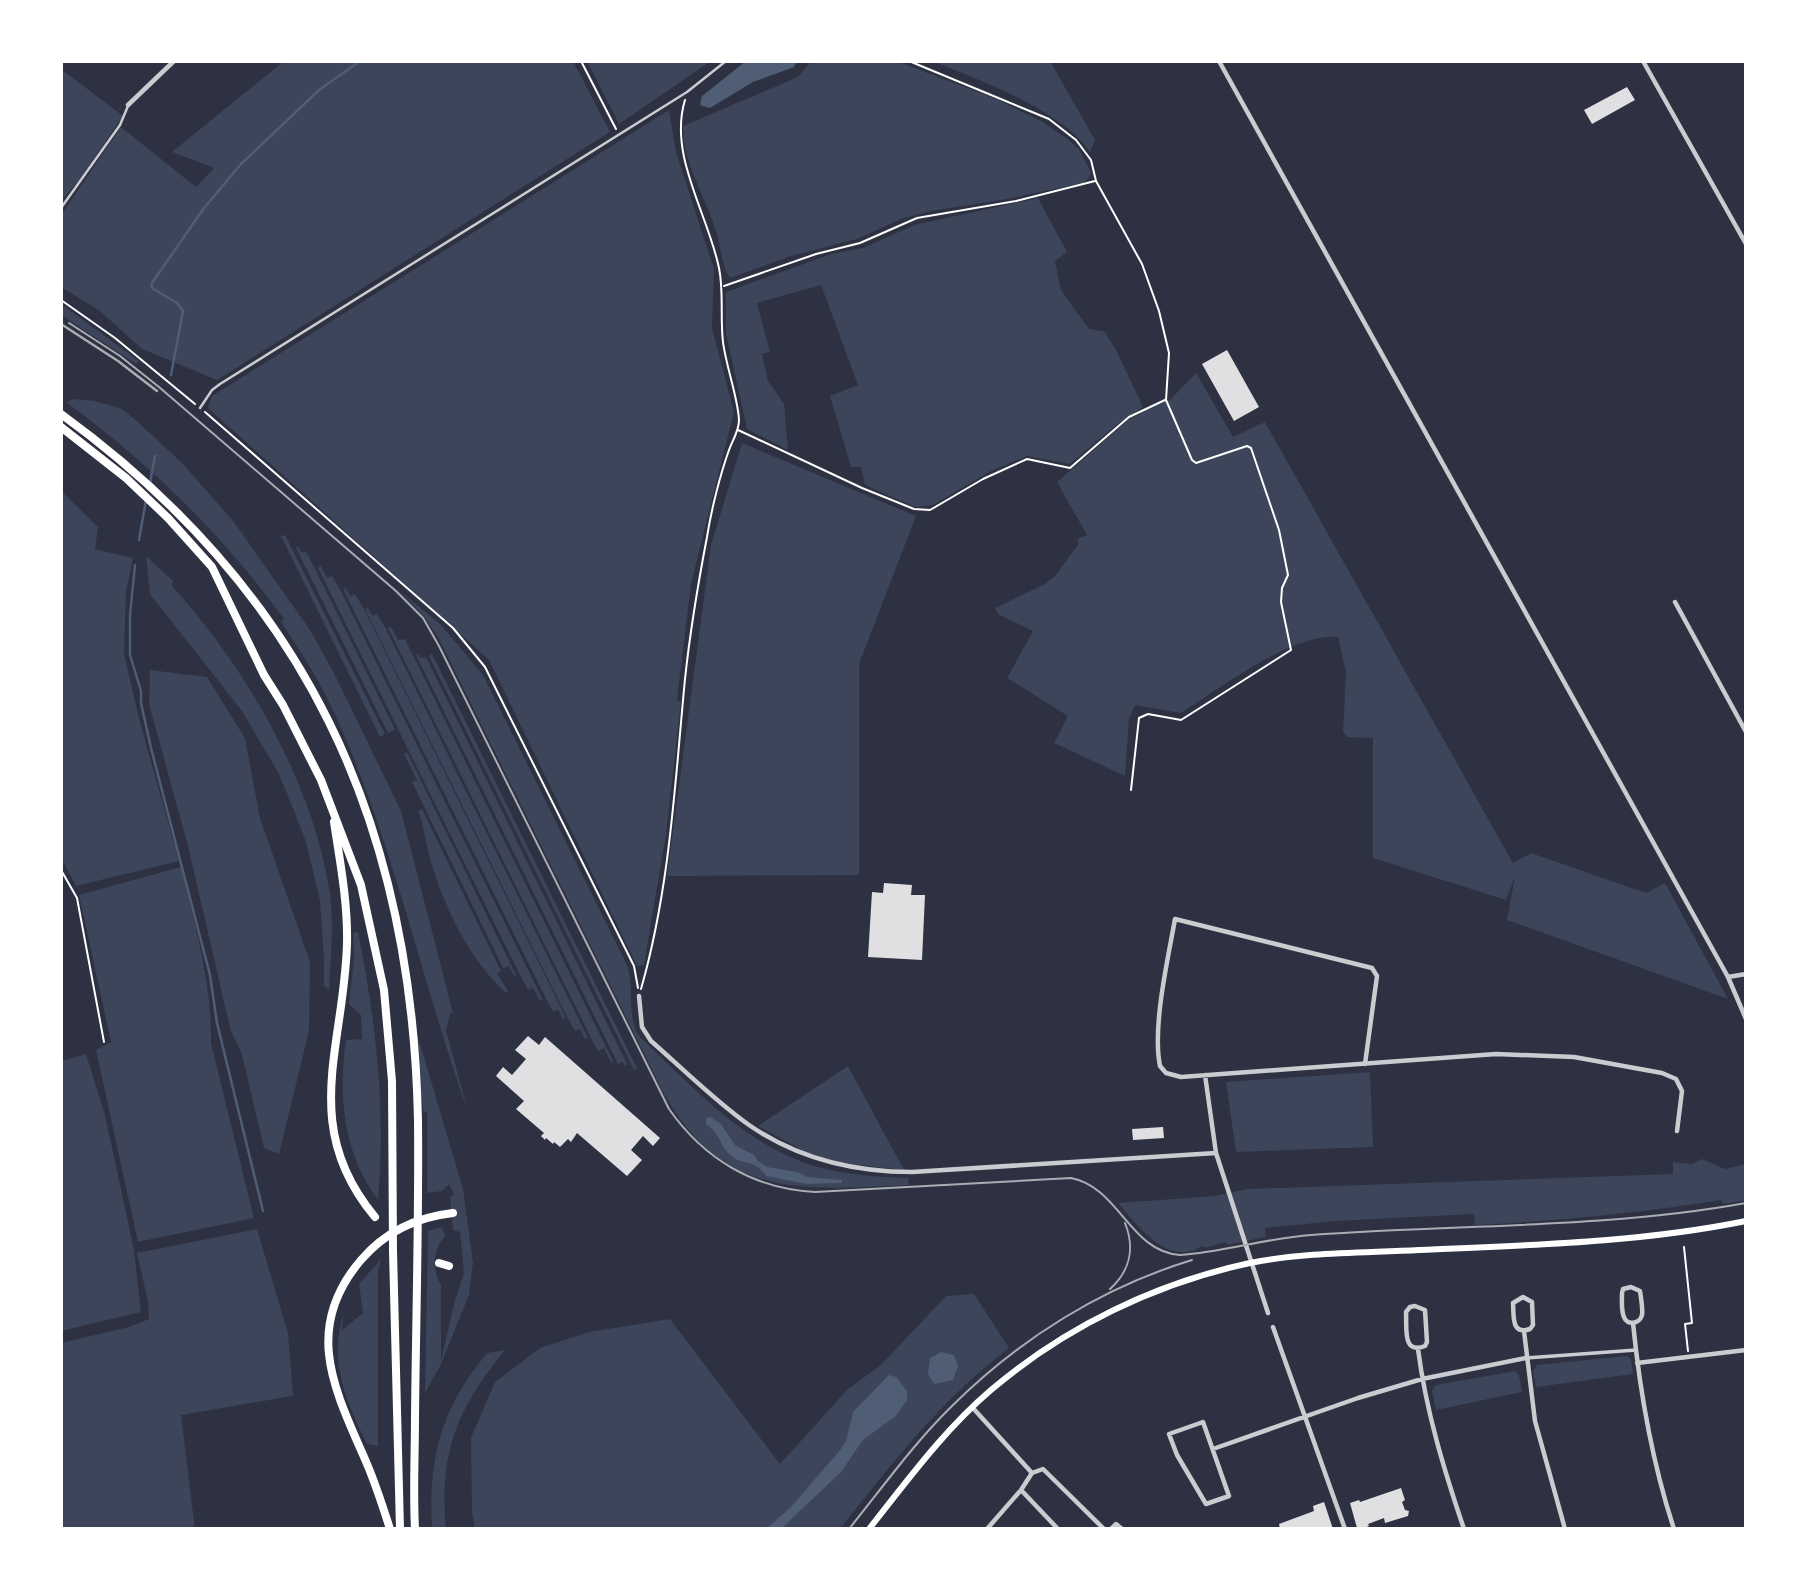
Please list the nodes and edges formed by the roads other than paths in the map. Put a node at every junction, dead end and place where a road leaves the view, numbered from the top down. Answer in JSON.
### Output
{"nodes":[{"id":1,"x":174,"y":61,"type":"edge"},
{"id":2,"x":726,"y":61,"type":"edge"},
{"id":3,"x":1219,"y":61,"type":"edge"},
{"id":4,"x":1643,"y":61,"type":"edge"},
{"id":5,"x":128,"y":105,"type":"joint"},
{"id":6,"x":61,"y":208,"type":"edge"},
{"id":7,"x":1746,"y":244,"type":"edge"},
{"id":8,"x":200,"y":408,"type":"road end"},
{"id":9,"x":61,"y":414,"type":"edge"},
{"id":10,"x":61,"y":427,"type":"edge"},
{"id":11,"x":1675,"y":601,"type":"dead end"},
{"id":12,"x":1746,"y":732,"type":"edge"},
{"id":13,"x":332,"y":808,"type":"junction"},
{"id":14,"x":1746,"y":974,"type":"edge"},
{"id":15,"x":1728,"y":977,"type":"junction"},
{"id":16,"x":639,"y":996,"type":"road end"},
{"id":17,"x":1746,"y":1019,"type":"edge"},
{"id":18,"x":1365,"y":1064,"type":"junction"},
{"id":19,"x":1205,"y":1075,"type":"junction"},
{"id":20,"x":1677,"y":1131,"type":"dead end"},
{"id":21,"x":1216,"y":1153,"type":"junction"},
{"id":22,"x":453,"y":1213,"type":"dead end"},
{"id":23,"x":375,"y":1217,"type":"dead end"},
{"id":24,"x":1746,"y":1221,"type":"edge"},
{"id":25,"x":439,"y":1262,"type":"dead end"},
{"id":26,"x":1253,"y":1263,"type":"junction"},
{"id":27,"x":449,"y":1266,"type":"dead end"},
{"id":28,"x":1268,"y":1313,"type":"dead end"},
{"id":29,"x":1633,"y":1323,"type":"junction"},
{"id":30,"x":1273,"y":1327,"type":"dead end"},
{"id":31,"x":1524,"y":1331,"type":"junction"},
{"id":32,"x":1418,"y":1349,"type":"junction"},
{"id":33,"x":1636,"y":1350,"type":"junction"},
{"id":34,"x":1746,"y":1350,"type":"edge"},
{"id":35,"x":1526,"y":1359,"type":"junction"},
{"id":36,"x":1637,"y":1363,"type":"junction"},
{"id":37,"x":1422,"y":1379,"type":"junction"},
{"id":38,"x":972,"y":1407,"type":"junction"},
{"id":39,"x":1304,"y":1418,"type":"junction"},
{"id":40,"x":1213,"y":1449,"type":"junction"},
{"id":41,"x":1032,"y":1472,"type":"junction"},
{"id":42,"x":1021,"y":1490,"type":"junction"},
{"id":43,"x":390,"y":1529,"type":"edge"},
{"id":44,"x":400,"y":1529,"type":"edge"},
{"id":45,"x":415,"y":1529,"type":"edge"},
{"id":46,"x":869,"y":1529,"type":"edge"},
{"id":47,"x":987,"y":1529,"type":"edge"},
{"id":48,"x":1058,"y":1529,"type":"edge"},
{"id":49,"x":1104,"y":1529,"type":"edge"},
{"id":50,"x":1111,"y":1529,"type":"edge"},
{"id":51,"x":1122,"y":1529,"type":"edge"},
{"id":52,"x":1345,"y":1529,"type":"edge"},
{"id":53,"x":1464,"y":1529,"type":"edge"},
{"id":54,"x":1565,"y":1529,"type":"edge"},
{"id":55,"x":1674,"y":1529,"type":"edge"}],
"edges":[{"from":1,"to":5,"type":"street"},
{"from":2,"to":8,"type":"lane"},
{"from":3,"to":15,"type":"street"},
{"from":4,"to":7,"type":"street"},
{"from":5,"to":6,"type":"lane"},
{"from":9,"to":45,"type":"highway"},
{"from":10,"to":13,"type":"highway"},
{"from":11,"to":12,"type":"street"},
{"from":13,"to":23,"type":"highway"},
{"from":13,"to":44,"type":"highway"},
{"from":14,"to":15,"type":"street"},
{"from":15,"to":17,"type":"street"},
{"from":16,"to":21,"type":"street"},
{"from":18,"to":19,"type":"street"},
{"from":18,"to":19,"type":"street"},
{"from":18,"to":20,"type":"street"},
{"from":19,"to":21,"type":"street"},
{"from":21,"to":26,"type":"street"},
{"from":22,"to":43,"type":"highway"},
{"from":24,"to":26,"type":"main road"},
{"from":25,"to":27,"type":"highway"},
{"from":26,"to":28,"type":"street"},
{"from":26,"to":38,"type":"main road"},
{"from":29,"to":29,"type":"street"},
{"from":29,"to":33,"type":"street"},
{"from":30,"to":39,"type":"street"},
{"from":31,"to":31,"type":"street"},
{"from":31,"to":35,"type":"street"},
{"from":32,"to":32,"type":"street"},
{"from":32,"to":37,"type":"street"},
{"from":33,"to":35,"type":"street"},
{"from":33,"to":36,"type":"street"},
{"from":34,"to":36,"type":"street"},
{"from":35,"to":37,"type":"street"},
{"from":35,"to":54,"type":"street"},
{"from":36,"to":55,"type":"street"},
{"from":37,"to":39,"type":"street"},
{"from":37,"to":53,"type":"street"},
{"from":38,"to":41,"type":"street"},
{"from":38,"to":46,"type":"main road"},
{"from":39,"to":40,"type":"street"},
{"from":39,"to":52,"type":"street"},
{"from":40,"to":40,"type":"street"},
{"from":41,"to":42,"type":"street"},
{"from":41,"to":49,"type":"street"},
{"from":42,"to":47,"type":"street"},
{"from":42,"to":48,"type":"street"},
{"from":50,"to":51,"type":"street"}]}
